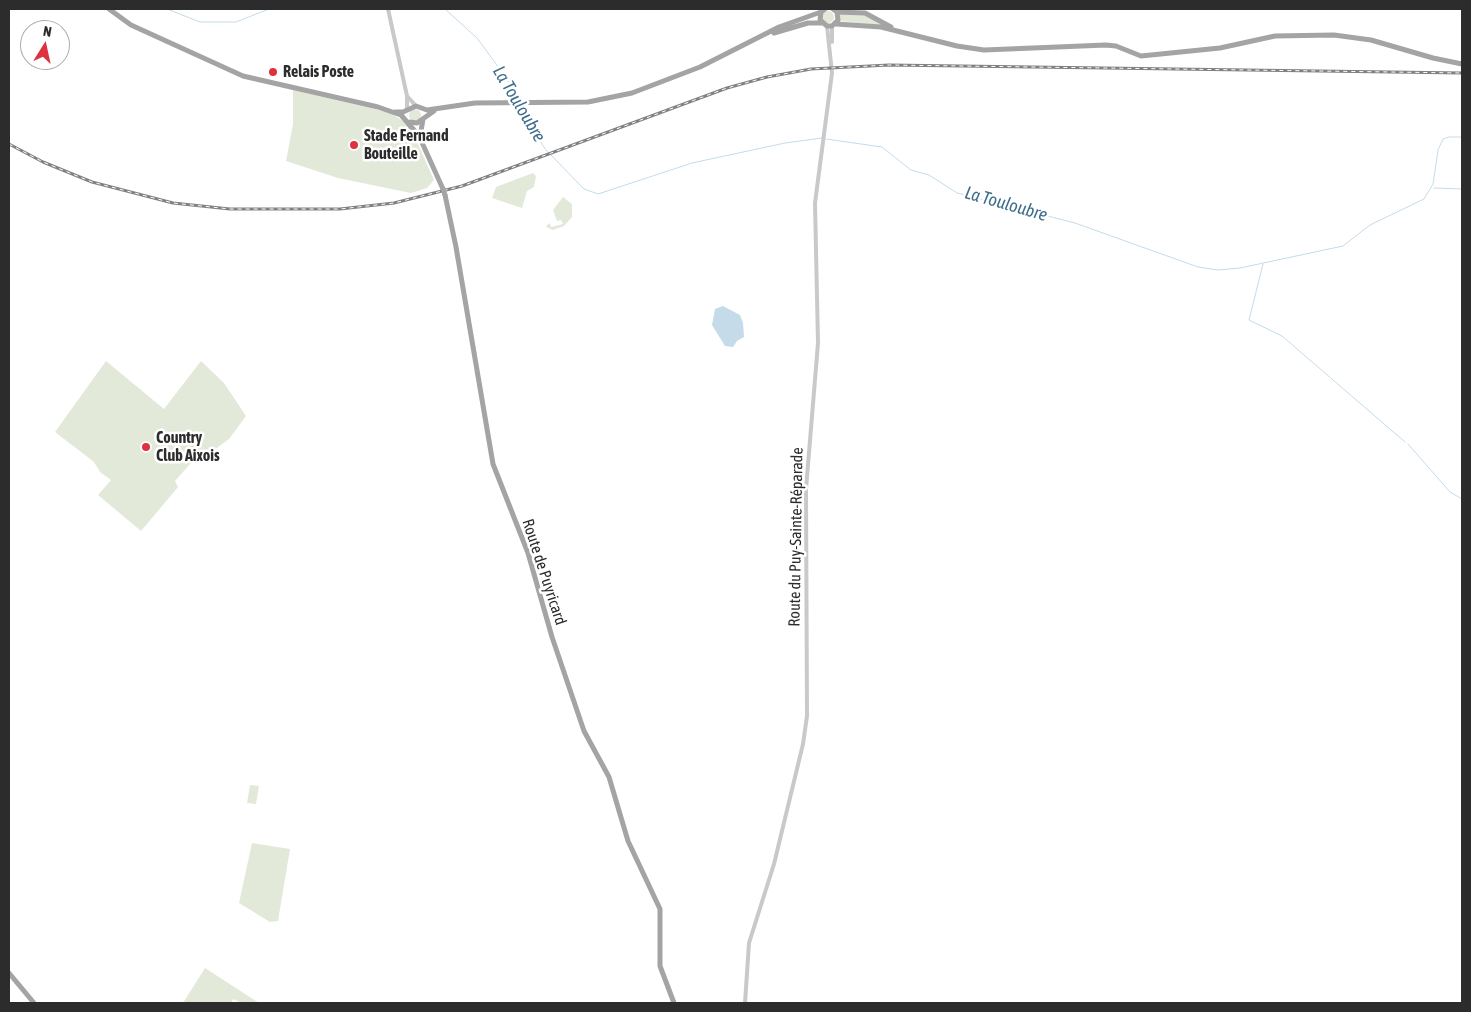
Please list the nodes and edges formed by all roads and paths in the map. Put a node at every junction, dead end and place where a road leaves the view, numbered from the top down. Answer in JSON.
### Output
{"nodes":[{"id":1,"x":109,"y":9,"type":"edge"},
{"id":2,"x":388,"y":9,"type":"edge"},
{"id":3,"x":823,"y":10,"type":"edge"},
{"id":4,"x":834,"y":10,"type":"edge"},
{"id":5,"x":829,"y":25,"type":"junction"},
{"id":6,"x":904,"y":32,"type":"junction"},
{"id":7,"x":764,"y":36,"type":"junction"},
{"id":8,"x":1462,"y":64,"type":"edge"},
{"id":9,"x":407,"y":96,"type":"junction"},
{"id":10,"x":416,"y":106,"type":"junction"},
{"id":11,"x":442,"y":108,"type":"junction"},
{"id":12,"x":422,"y":109,"type":"junction"},
{"id":13,"x":407,"y":110,"type":"junction"},
{"id":14,"x":395,"y":112,"type":"junction"},
{"id":15,"x":408,"y":120,"type":"junction"},
{"id":16,"x":422,"y":120,"type":"junction"},
{"id":17,"x":420,"y":136,"type":"junction"},
{"id":18,"x":9,"y":973,"type":"edge"},
{"id":19,"x":34,"y":1003,"type":"edge"},
{"id":20,"x":674,"y":1003,"type":"edge"},
{"id":21,"x":745,"y":1003,"type":"edge"}],
"edges":[{"from":1,"to":14,"type":"main road"},
{"from":2,"to":9,"type":"street"},
{"from":3,"to":5,"type":"main road"},
{"from":3,"to":7,"type":"main road"},
{"from":4,"to":5,"type":"main road"},
{"from":4,"to":6,"type":"main road"},
{"from":5,"to":6,"type":"main road"},
{"from":5,"to":7,"type":"main road"},
{"from":5,"to":21,"type":"street","name":"Route du Puy-Sainte-Réparade"},
{"from":6,"to":8,"type":"main road"},
{"from":7,"to":11,"type":"main road"},
{"from":9,"to":10,"type":"street"},
{"from":9,"to":13,"type":"street"},
{"from":10,"to":12,"type":"main road"},
{"from":10,"to":13,"type":"main road"},
{"from":11,"to":12,"type":"main road"},
{"from":11,"to":16,"type":"main road"},
{"from":12,"to":16,"type":"main road"},
{"from":13,"to":14,"type":"main road"},
{"from":13,"to":15,"type":"main road"},
{"from":14,"to":15,"type":"main road"},
{"from":15,"to":16,"type":"main road"},
{"from":15,"to":17,"type":"main road","name":"Route de Puyricard"},
{"from":16,"to":17,"type":"main road"},
{"from":17,"to":20,"type":"main road","name":"Route de Puyricard","bridge":true},
{"from":18,"to":19,"type":"main road"}]}
